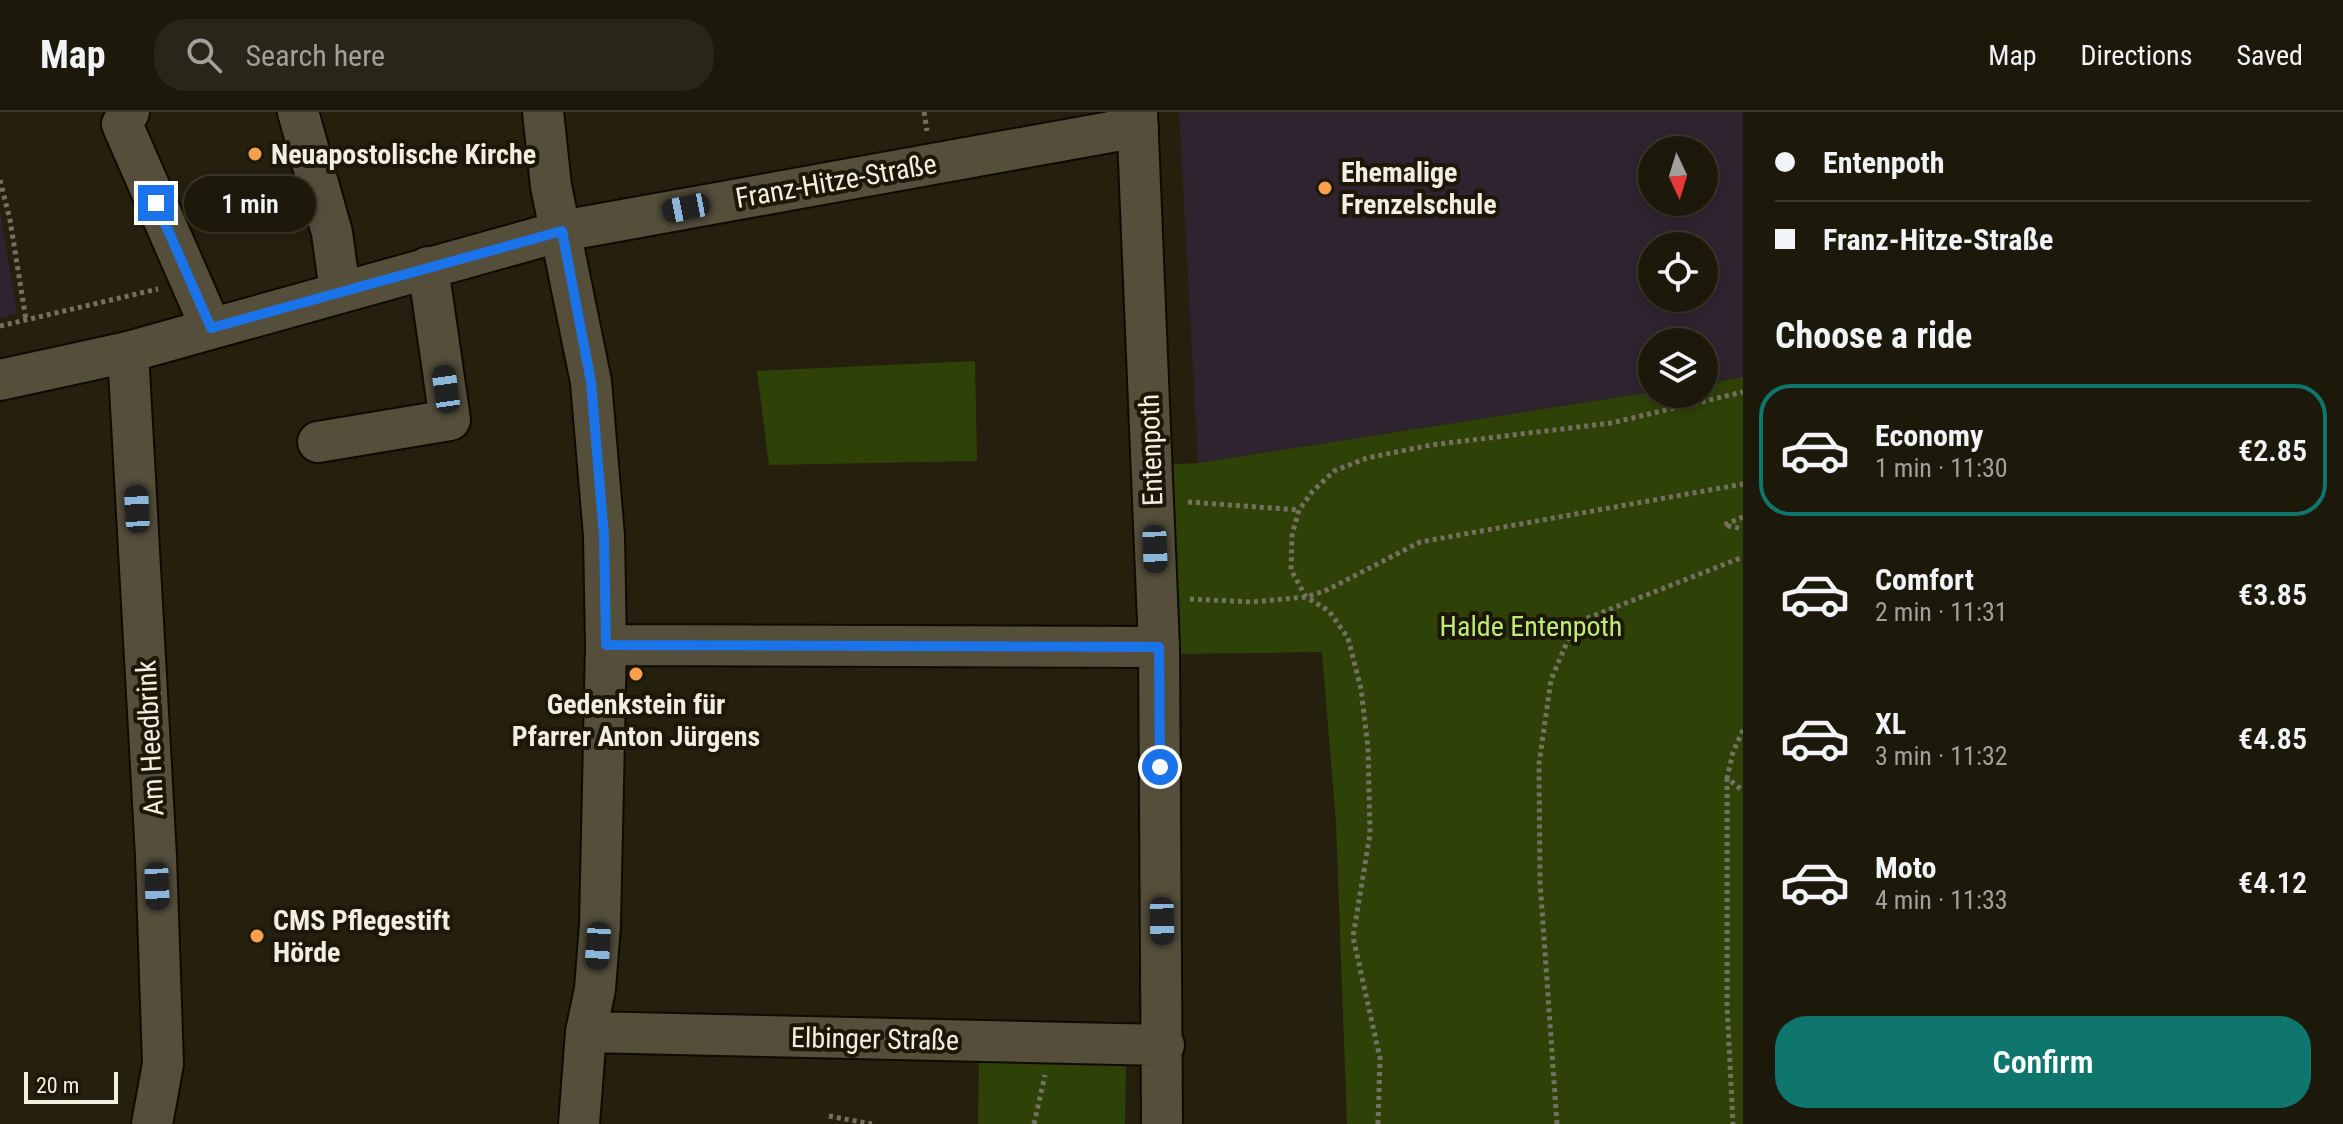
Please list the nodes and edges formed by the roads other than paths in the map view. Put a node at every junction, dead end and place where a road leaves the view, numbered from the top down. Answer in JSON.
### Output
{"nodes":[{"id":1,"x":298,"y":112,"type":"edge"},
{"id":2,"x":543,"y":112,"type":"edge"},
{"id":3,"x":125,"y":118,"type":"edge"},
{"id":4,"x":1138,"y":119,"type":"edge"},
{"id":5,"x":562,"y":231,"type":"junction"},
{"id":6,"x":428,"y":267,"type":"junction"},
{"id":7,"x":340,"y":291,"type":"junction"},
{"id":8,"x":211,"y":328,"type":"junction"},
{"id":9,"x":128,"y":352,"type":"junction"},
{"id":10,"x":0,"y":380,"type":"edge"},
{"id":11,"x":318,"y":442,"type":"dead end"},
{"id":12,"x":606,"y":645,"type":"junction"},
{"id":13,"x":1159,"y":647,"type":"junction"},
{"id":14,"x":586,"y":1032,"type":"junction"},
{"id":15,"x":1164,"y":1045,"type":"junction"},
{"id":16,"x":152,"y":1124,"type":"edge"},
{"id":17,"x":579,"y":1124,"type":"edge"},
{"id":18,"x":1162,"y":1124,"type":"edge"}],
"edges":[{"from":1,"to":7,"type":"street"},
{"from":2,"to":5,"type":"street"},
{"from":3,"to":8,"type":"street"},
{"from":4,"to":5,"type":"street","name":"Franz-Hitze-Straße"},
{"from":4,"to":13,"type":"street","name":"Entenpoth"},
{"from":5,"to":6,"type":"street","name":"Franz-Hitze-Straße"},
{"from":5,"to":12,"type":"street"},
{"from":6,"to":7,"type":"street","name":"Franz-Hitze-Straße"},
{"from":6,"to":11,"type":"street"},
{"from":7,"to":8,"type":"street","name":"Franz-Hitze-Straße"},
{"from":8,"to":9,"type":"street","name":"Franz-Hitze-Straße"},
{"from":9,"to":10,"type":"street","name":"Franz-Hitze-Straße"},
{"from":9,"to":16,"type":"street","name":"Am Heedbrink"},
{"from":12,"to":13,"type":"street"},
{"from":12,"to":14,"type":"street"},
{"from":13,"to":15,"type":"street","name":"Entenpoth"},
{"from":14,"to":15,"type":"street","name":"Elbinger Straße"},
{"from":14,"to":17,"type":"street"},
{"from":15,"to":18,"type":"street","name":"Entenpoth"}]}
